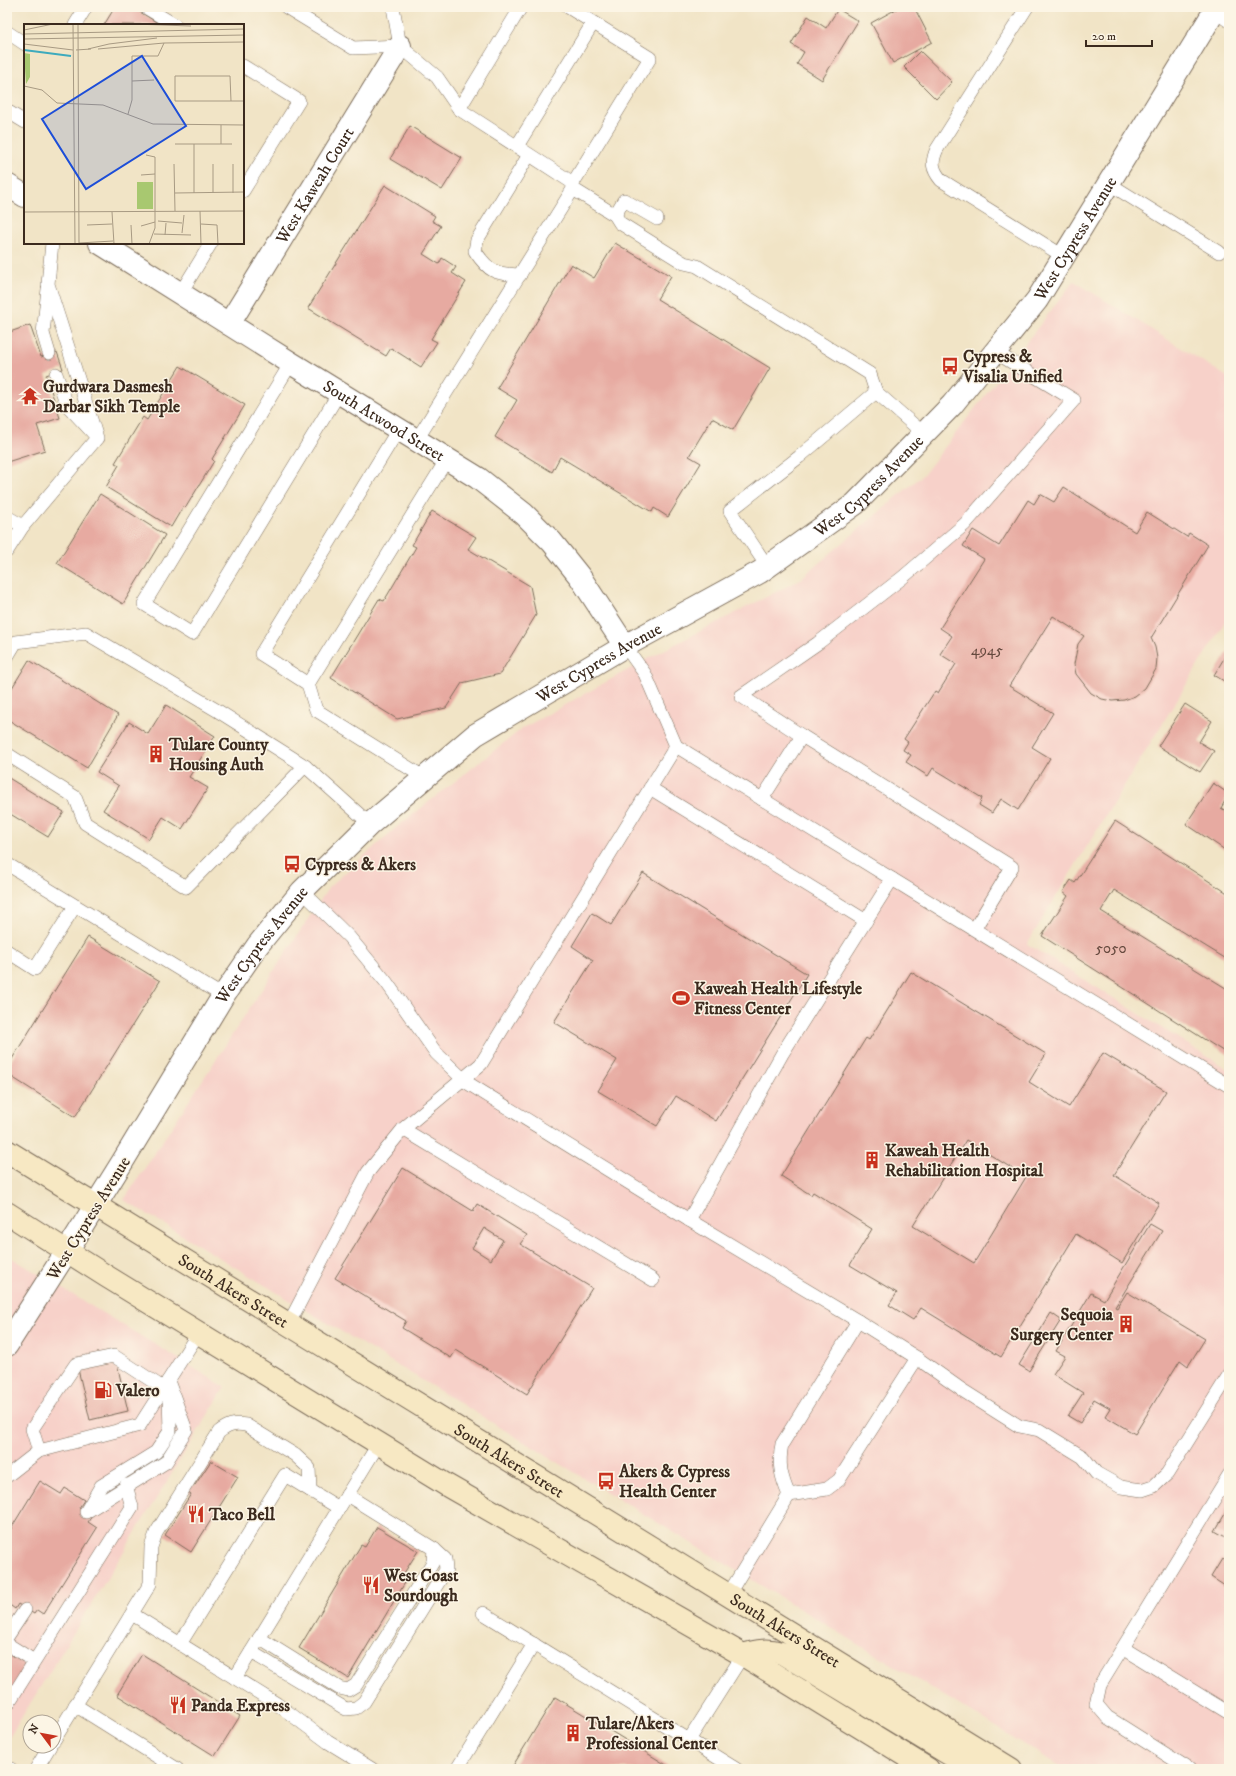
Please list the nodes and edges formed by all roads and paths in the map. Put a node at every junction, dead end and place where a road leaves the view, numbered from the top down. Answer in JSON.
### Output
{"nodes":[{"id":1,"x":86,"y":7,"type":"edge"},
{"id":2,"x":145,"y":7,"type":"edge"},
{"id":3,"x":286,"y":7,"type":"edge"},
{"id":4,"x":393,"y":7,"type":"edge"},
{"id":5,"x":521,"y":7,"type":"edge"},
{"id":6,"x":568,"y":7,"type":"edge"},
{"id":7,"x":1027,"y":7,"type":"edge"},
{"id":8,"x":1220,"y":13,"type":"edge"},
{"id":9,"x":593,"y":23,"type":"junction"},
{"id":10,"x":76,"y":24,"type":"edge"},
{"id":11,"x":173,"y":24,"type":"edge"},
{"id":12,"x":7,"y":32,"type":"edge"},
{"id":13,"x":24,"y":43,"type":"edge"},
{"id":14,"x":400,"y":46,"type":"junction"},
{"id":15,"x":244,"y":67,"type":"edge"},
{"id":16,"x":459,"y":109,"type":"junction"},
{"id":17,"x":7,"y":111,"type":"edge"},
{"id":18,"x":24,"y":121,"type":"edge"},
{"id":19,"x":517,"y":146,"type":"junction"},
{"id":20,"x":529,"y":155,"type":"junction"},
{"id":21,"x":1108,"y":183,"type":"junction"},
{"id":22,"x":7,"y":185,"type":"edge"},
{"id":23,"x":573,"y":186,"type":"junction"},
{"id":24,"x":244,"y":189,"type":"edge"},
{"id":25,"x":24,"y":195,"type":"edge"},
{"id":26,"x":615,"y":215,"type":"junction"},
{"id":27,"x":657,"y":219,"type":"dead end"},
{"id":28,"x":52,"y":244,"type":"edge"},
{"id":29,"x":102,"y":244,"type":"edge"},
{"id":30,"x":209,"y":246,"type":"edge"},
{"id":31,"x":1219,"y":252,"type":"dead end"},
{"id":32,"x":1063,"y":256,"type":"junction"},
{"id":33,"x":520,"y":275,"type":"junction"},
{"id":34,"x":48,"y":284,"type":"junction"},
{"id":35,"x":180,"y":294,"type":"junction"},
{"id":36,"x":229,"y":324,"type":"junction"},
{"id":37,"x":994,"y":352,"type":"junction"},
{"id":38,"x":49,"y":353,"type":"dead end"},
{"id":39,"x":290,"y":363,"type":"junction"},
{"id":40,"x":56,"y":374,"type":"dead end"},
{"id":41,"x":876,"y":392,"type":"junction"},
{"id":42,"x":339,"y":393,"type":"junction"},
{"id":43,"x":923,"y":433,"type":"junction"},
{"id":44,"x":407,"y":436,"type":"junction"},
{"id":45,"x":97,"y":438,"type":"junction"},
{"id":46,"x":447,"y":459,"type":"junction"},
{"id":47,"x":7,"y":517,"type":"edge"},
{"id":48,"x":23,"y":526,"type":"junction"},
{"id":49,"x":7,"y":551,"type":"edge"},
{"id":50,"x":767,"y":566,"type":"junction"},
{"id":51,"x":625,"y":646,"type":"junction"},
{"id":52,"x":7,"y":657,"type":"edge"},
{"id":53,"x":308,"y":684,"type":"junction"},
{"id":54,"x":802,"y":736,"type":"junction"},
{"id":55,"x":676,"y":746,"type":"junction"},
{"id":56,"x":7,"y":754,"type":"edge"},
{"id":57,"x":305,"y":766,"type":"junction"},
{"id":58,"x":425,"y":778,"type":"junction"},
{"id":59,"x":650,"y":788,"type":"junction"},
{"id":60,"x":762,"y":799,"type":"junction"},
{"id":61,"x":370,"y":824,"type":"junction"},
{"id":62,"x":7,"y":864,"type":"edge"},
{"id":63,"x":892,"y":879,"type":"junction"},
{"id":64,"x":302,"y":891,"type":"junction"},
{"id":65,"x":75,"y":906,"type":"junction"},
{"id":66,"x":866,"y":921,"type":"junction"},
{"id":67,"x":975,"y":928,"type":"junction"},
{"id":68,"x":7,"y":951,"type":"edge"},
{"id":69,"x":223,"y":996,"type":"junction"},
{"id":70,"x":463,"y":1079,"type":"junction"},
{"id":71,"x":1229,"y":1086,"type":"edge"},
{"id":72,"x":403,"y":1129,"type":"junction"},
{"id":73,"x":7,"y":1151,"type":"edge"},
{"id":74,"x":95,"y":1206,"type":"junction"},
{"id":75,"x":7,"y":1213,"type":"edge"},
{"id":76,"x":689,"y":1220,"type":"junction"},
{"id":77,"x":67,"y":1251,"type":"junction"},
{"id":78,"x":653,"y":1280,"type":"dead end"},
{"id":79,"x":858,"y":1321,"type":"junction"},
{"id":80,"x":288,"y":1325,"type":"junction"},
{"id":81,"x":199,"y":1332,"type":"junction"},
{"id":82,"x":7,"y":1346,"type":"edge"},
{"id":83,"x":917,"y":1358,"type":"junction"},
{"id":84,"x":1229,"y":1375,"type":"edge"},
{"id":85,"x":166,"y":1385,"type":"junction"},
{"id":86,"x":379,"y":1443,"type":"junction"},
{"id":87,"x":39,"y":1451,"type":"junction"},
{"id":88,"x":1229,"y":1475,"type":"edge"},
{"id":89,"x":7,"y":1476,"type":"edge"},
{"id":90,"x":126,"y":1485,"type":"junction"},
{"id":91,"x":310,"y":1490,"type":"junction"},
{"id":92,"x":347,"y":1495,"type":"junction"},
{"id":93,"x":789,"y":1495,"type":"junction"},
{"id":94,"x":339,"y":1508,"type":"junction"},
{"id":95,"x":434,"y":1548,"type":"junction"},
{"id":96,"x":728,"y":1595,"type":"junction"},
{"id":97,"x":25,"y":1610,"type":"dead end"},
{"id":98,"x":483,"y":1613,"type":"dead end"},
{"id":99,"x":132,"y":1614,"type":"junction"},
{"id":100,"x":7,"y":1638,"type":"edge"},
{"id":101,"x":259,"y":1638,"type":"junction"},
{"id":102,"x":7,"y":1644,"type":"edge"},
{"id":103,"x":180,"y":1644,"type":"junction"},
{"id":104,"x":534,"y":1644,"type":"junction"},
{"id":105,"x":1123,"y":1648,"type":"junction"},
{"id":106,"x":250,"y":1652,"type":"junction"},
{"id":107,"x":743,"y":1655,"type":"junction"},
{"id":108,"x":34,"y":1661,"type":"junction"},
{"id":109,"x":235,"y":1678,"type":"junction"},
{"id":110,"x":7,"y":1705,"type":"edge"},
{"id":111,"x":75,"y":1705,"type":"junction"},
{"id":112,"x":1229,"y":1713,"type":"edge"},
{"id":113,"x":62,"y":1727,"type":"edge"},
{"id":114,"x":689,"y":1740,"type":"junction"},
{"id":115,"x":45,"y":1754,"type":"edge"},
{"id":116,"x":7,"y":1768,"type":"edge"},
{"id":117,"x":11,"y":1769,"type":"edge"},
{"id":118,"x":36,"y":1769,"type":"edge"},
{"id":119,"x":177,"y":1769,"type":"edge"},
{"id":120,"x":372,"y":1769,"type":"edge"},
{"id":121,"x":457,"y":1769,"type":"edge"},
{"id":122,"x":736,"y":1769,"type":"edge"},
{"id":123,"x":928,"y":1769,"type":"edge"},
{"id":124,"x":974,"y":1769,"type":"edge"},
{"id":125,"x":1011,"y":1769,"type":"edge"},
{"id":126,"x":1189,"y":1769,"type":"edge"}],
"edges":[{"from":1,"to":10,"type":"lane"},
{"from":2,"to":11,"type":"lane"},
{"from":3,"to":14,"type":"lane"},
{"from":4,"to":14,"type":"lane"},
{"from":5,"to":16,"type":"lane"},
{"from":6,"to":9,"type":"lane"},
{"from":7,"to":32,"type":"lane"},
{"from":8,"to":21,"type":"street","name":"West Cypress Avenue"},
{"from":9,"to":19,"type":"lane"},
{"from":9,"to":23,"type":"lane"},
{"from":12,"to":13,"type":"lane"},
{"from":14,"to":16,"type":"lane"},
{"from":14,"to":36,"type":"street","name":"West Kaweah Court"},
{"from":15,"to":24,"type":"lane"},
{"from":16,"to":19,"type":"lane"},
{"from":17,"to":18,"type":"lane"},
{"from":19,"to":20,"type":"lane"},
{"from":20,"to":23,"type":"lane"},
{"from":20,"to":33,"type":"lane"},
{"from":21,"to":31,"type":"lane"},
{"from":21,"to":32,"type":"street","name":"West Cypress Avenue"},
{"from":22,"to":25,"type":"street"},
{"from":23,"to":26,"type":"lane"},
{"from":23,"to":33,"type":"lane"},
{"from":26,"to":27,"type":"lane"},
{"from":26,"to":41,"type":"lane"},
{"from":28,"to":34,"type":"lane"},
{"from":29,"to":35,"type":"street","name":"South Atwood Street"},
{"from":30,"to":35,"type":"lane"},
{"from":32,"to":37,"type":"street","name":"West Cypress Avenue"},
{"from":33,"to":44,"type":"lane"},
{"from":34,"to":38,"type":"lane"},
{"from":34,"to":45,"type":"lane"},
{"from":35,"to":36,"type":"street","name":"South Atwood Street"},
{"from":36,"to":39,"type":"street","name":"South Atwood Street"},
{"from":37,"to":43,"type":"street","name":"West Cypress Avenue"},
{"from":37,"to":54,"type":"lane"},
{"from":39,"to":42,"type":"street","name":"South Atwood Street"},
{"from":39,"to":42,"type":"lane"},
{"from":40,"to":45,"type":"lane"},
{"from":41,"to":43,"type":"lane"},
{"from":41,"to":50,"type":"lane"},
{"from":42,"to":44,"type":"street","name":"South Atwood Street"},
{"from":43,"to":50,"type":"street","name":"West Cypress Avenue"},
{"from":44,"to":46,"type":"street","name":"South Atwood Street"},
{"from":44,"to":53,"type":"lane"},
{"from":45,"to":48,"type":"lane"},
{"from":46,"to":51,"type":"street","name":"South Atwood Street"},
{"from":46,"to":53,"type":"lane"},
{"from":47,"to":48,"type":"lane"},
{"from":48,"to":49,"type":"lane"},
{"from":50,"to":51,"type":"street","name":"West Cypress Avenue"},
{"from":51,"to":55,"type":"lane"},
{"from":51,"to":58,"type":"street","name":"West Cypress Avenue"},
{"from":52,"to":57,"type":"lane"},
{"from":53,"to":58,"type":"lane"},
{"from":54,"to":60,"type":"lane"},
{"from":54,"to":67,"type":"lane"},
{"from":55,"to":59,"type":"lane"},
{"from":55,"to":60,"type":"lane"},
{"from":56,"to":57,"type":"lane"},
{"from":57,"to":61,"type":"lane"},
{"from":58,"to":61,"type":"street","name":"West Cypress Avenue"},
{"from":59,"to":66,"type":"lane"},
{"from":59,"to":70,"type":"lane"},
{"from":60,"to":63,"type":"lane"},
{"from":61,"to":64,"type":"street","name":"West Cypress Avenue"},
{"from":62,"to":65,"type":"lane"},
{"from":63,"to":66,"type":"lane"},
{"from":63,"to":67,"type":"lane"},
{"from":64,"to":69,"type":"street","name":"West Cypress Avenue"},
{"from":64,"to":70,"type":"lane"},
{"from":65,"to":68,"type":"lane"},
{"from":65,"to":69,"type":"lane"},
{"from":66,"to":76,"type":"lane"},
{"from":67,"to":71,"type":"lane"},
{"from":69,"to":74,"type":"street","name":"West Cypress Avenue"},
{"from":70,"to":72,"type":"lane"},
{"from":70,"to":76,"type":"lane"},
{"from":72,"to":78,"type":"lane"},
{"from":72,"to":80,"type":"lane"},
{"from":73,"to":74,"type":"main road","name":"South Akers Street"},
{"from":74,"to":77,"type":"street","name":"West Cypress Avenue"},
{"from":74,"to":80,"type":"main road","name":"South Akers Street"},
{"from":75,"to":77,"type":"main road"},
{"from":76,"to":79,"type":"lane"},
{"from":77,"to":81,"type":"main road"},
{"from":77,"to":82,"type":"street","name":"West Cypress Avenue"},
{"from":79,"to":83,"type":"lane"},
{"from":79,"to":93,"type":"lane"},
{"from":80,"to":96,"type":"main road","name":"South Akers Street"},
{"from":81,"to":85,"type":"lane"},
{"from":81,"to":86,"type":"main road"},
{"from":83,"to":84,"type":"lane"},
{"from":83,"to":93,"type":"lane"},
{"from":85,"to":87,"type":"lane"},
{"from":85,"to":87,"type":"lane"},
{"from":85,"to":90,"type":"lane"},
{"from":85,"to":90,"type":"lane"},
{"from":86,"to":92,"type":"lane"},
{"from":86,"to":107,"type":"main road"},
{"from":87,"to":89,"type":"lane"},
{"from":88,"to":105,"type":"lane"},
{"from":90,"to":108,"type":"lane"},
{"from":91,"to":94,"type":"lane"},
{"from":91,"to":99,"type":"lane"},
{"from":91,"to":103,"type":"lane"},
{"from":92,"to":94,"type":"lane"},
{"from":92,"to":95,"type":"lane"},
{"from":93,"to":96,"type":"lane"},
{"from":94,"to":101,"type":"lane"},
{"from":95,"to":101,"type":"lane"},
{"from":95,"to":106,"type":"lane"},
{"from":96,"to":125,"type":"main road","name":"South Akers Street"},
{"from":97,"to":100,"type":"lane"},
{"from":98,"to":104,"type":"lane"},
{"from":99,"to":103,"type":"lane"},
{"from":99,"to":111,"type":"lane"},
{"from":101,"to":106,"type":"lane"},
{"from":102,"to":108,"type":"lane"},
{"from":103,"to":109,"type":"lane"},
{"from":104,"to":114,"type":"lane"},
{"from":104,"to":121,"type":"lane"},
{"from":105,"to":112,"type":"lane"},
{"from":105,"to":126,"type":"lane"},
{"from":106,"to":109,"type":"lane"},
{"from":107,"to":114,"type":"lane"},
{"from":107,"to":123,"type":"main road"},
{"from":107,"to":124,"type":"main road"},
{"from":108,"to":110,"type":"lane"},
{"from":109,"to":120,"type":"lane"},
{"from":111,"to":113,"type":"lane"},
{"from":111,"to":119,"type":"lane"},
{"from":114,"to":122,"type":"lane"},
{"from":115,"to":118,"type":"lane"},
{"from":116,"to":117,"type":"lane"}]}
